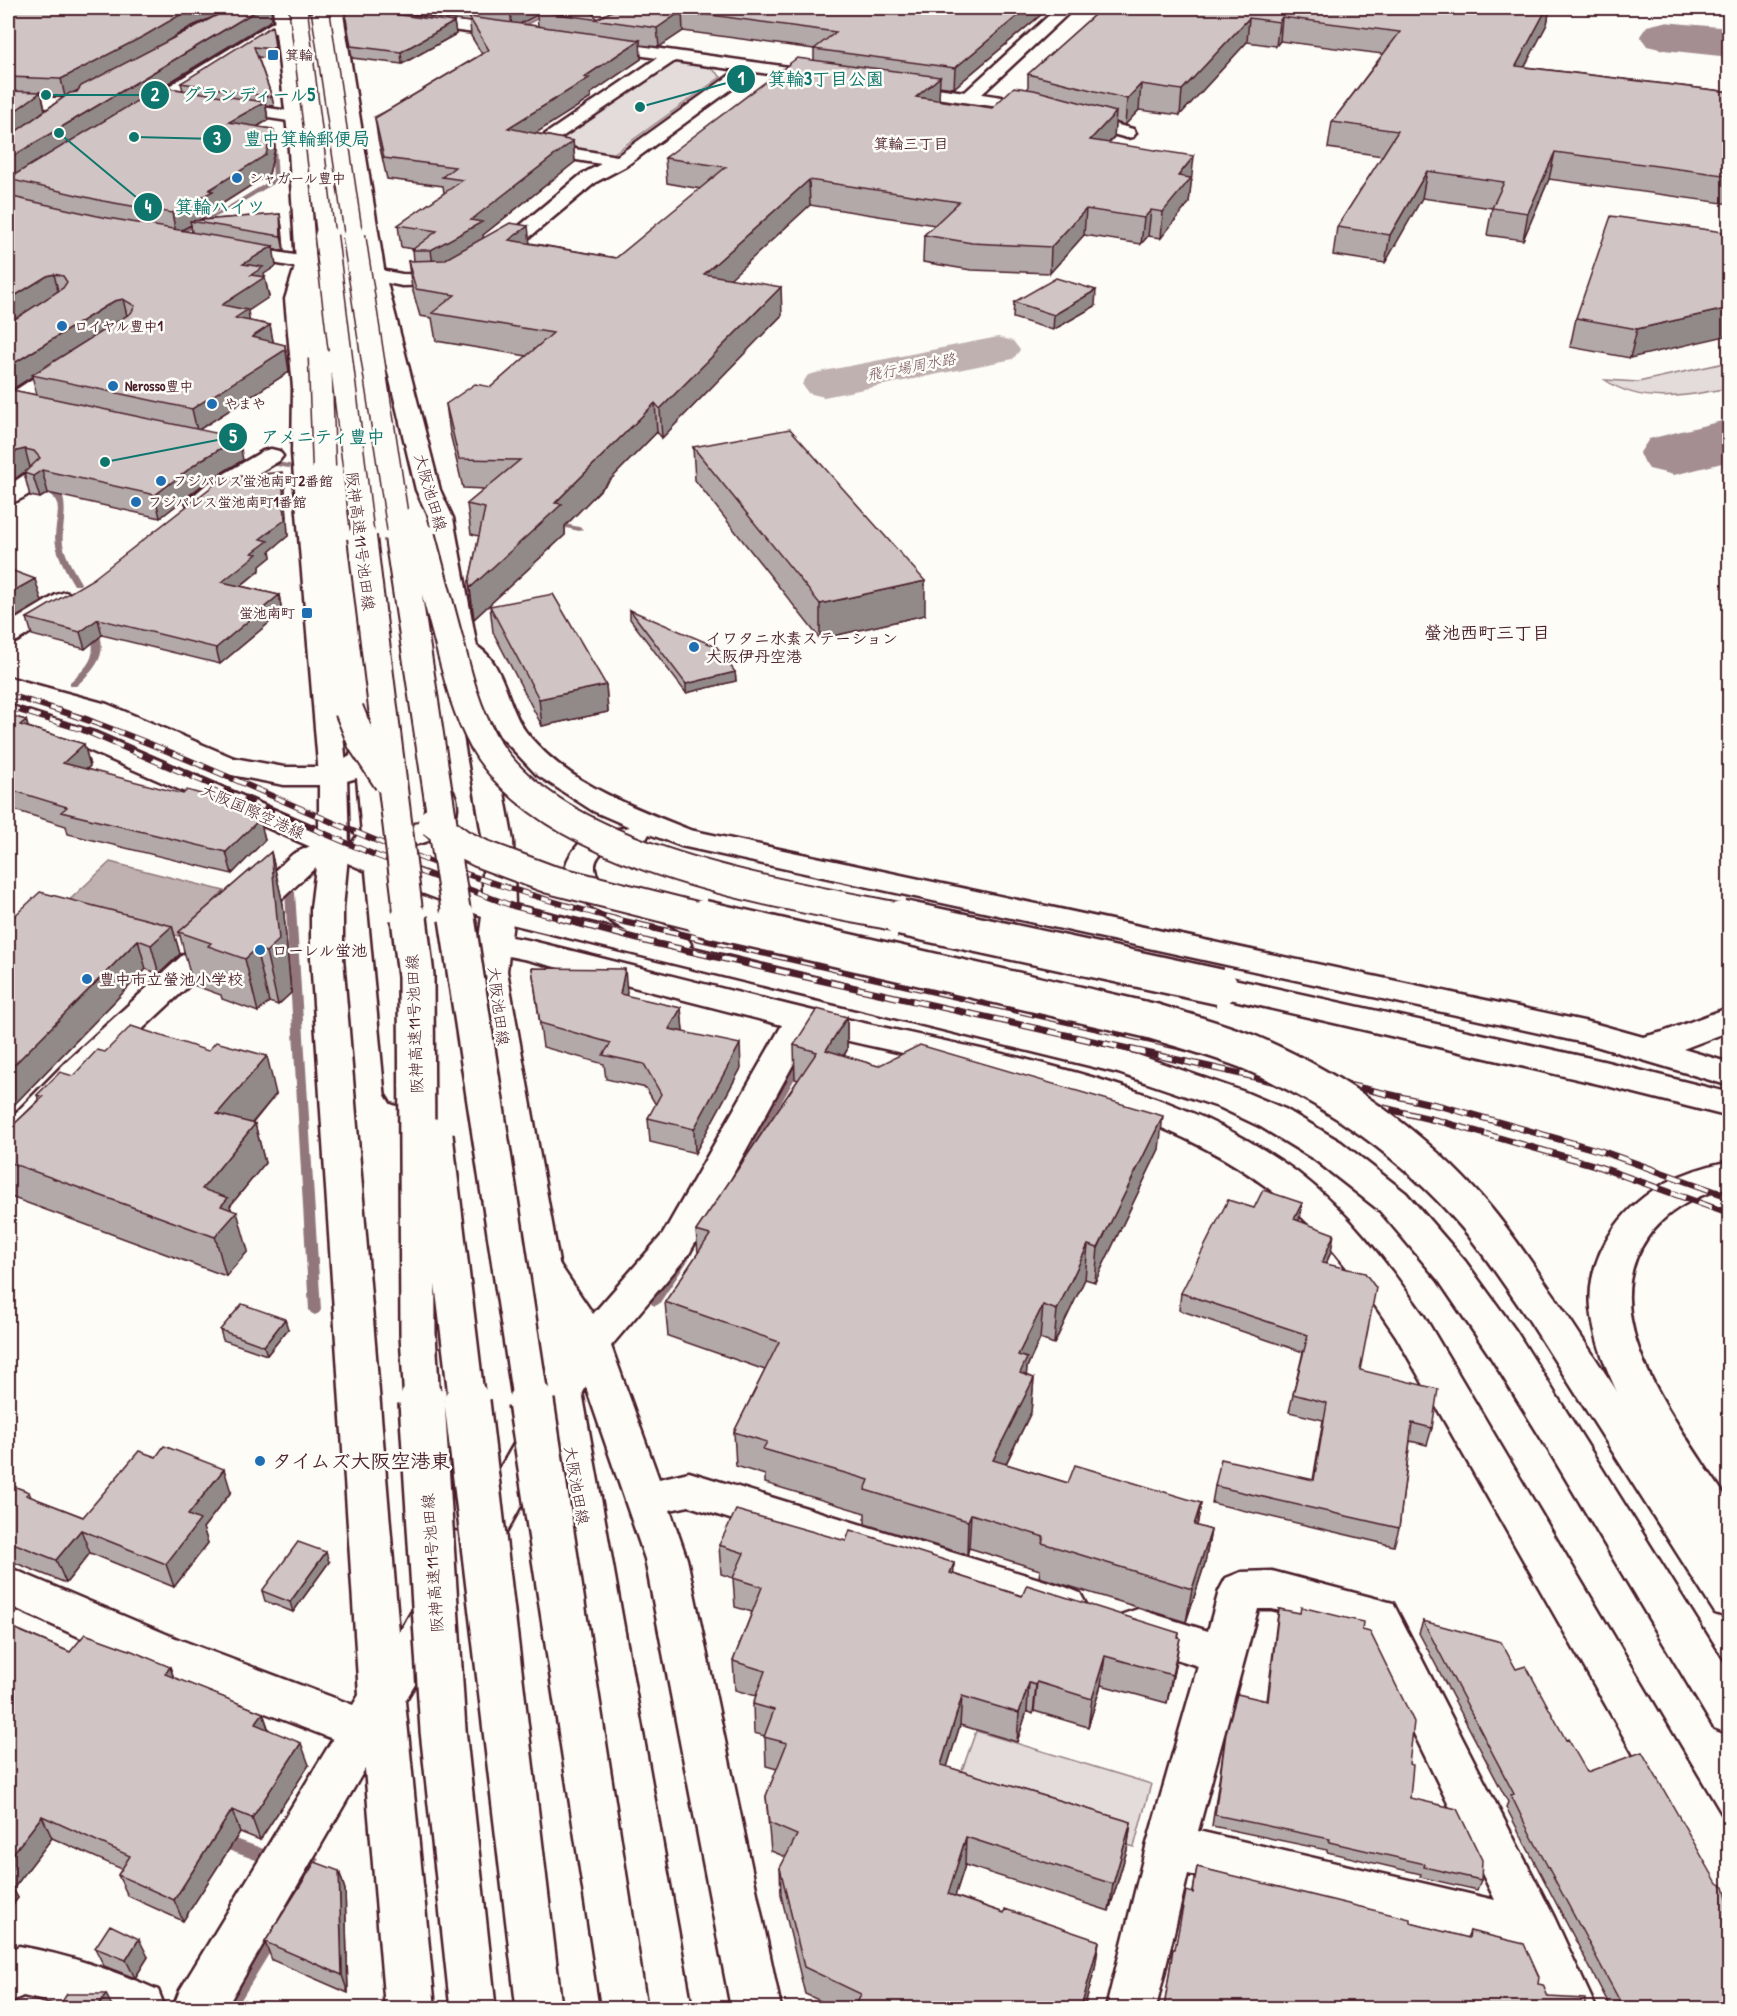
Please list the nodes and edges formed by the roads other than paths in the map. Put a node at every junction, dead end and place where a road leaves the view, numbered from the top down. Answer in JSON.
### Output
{"nodes":[{"id":1,"x":1066,"y":8,"type":"edge"},
{"id":2,"x":1095,"y":8,"type":"edge"},
{"id":3,"x":1185,"y":8,"type":"edge"},
{"id":4,"x":305,"y":11,"type":"edge"},
{"id":5,"x":523,"y":32,"type":"edge"},
{"id":6,"x":582,"y":43,"type":"edge"},
{"id":7,"x":671,"y":56,"type":"junction"},
{"id":8,"x":751,"y":67,"type":"junction"},
{"id":9,"x":843,"y":80,"type":"edge"},
{"id":10,"x":877,"y":84,"type":"edge"},
{"id":11,"x":99,"y":87,"type":"edge"},
{"id":12,"x":969,"y":97,"type":"junction"},
{"id":13,"x":153,"y":101,"type":"junction"},
{"id":14,"x":182,"y":101,"type":"edge"},
{"id":15,"x":8,"y":102,"type":"edge"},
{"id":16,"x":69,"y":104,"type":"junction"},
{"id":17,"x":205,"y":104,"type":"edge"},
{"id":18,"x":295,"y":117,"type":"junction"},
{"id":19,"x":42,"y":123,"type":"edge"},
{"id":20,"x":117,"y":123,"type":"edge"},
{"id":21,"x":1127,"y":133,"type":"edge"},
{"id":22,"x":620,"y":162,"type":"junction"},
{"id":23,"x":213,"y":247,"type":"edge"},
{"id":24,"x":316,"y":257,"type":"junction"},
{"id":25,"x":375,"y":275,"type":"junction"},
{"id":26,"x":89,"y":353,"type":"edge"},
{"id":27,"x":10,"y":400,"type":"edge"},
{"id":28,"x":43,"y":408,"type":"edge"},
{"id":29,"x":383,"y":426,"type":"junction"},
{"id":30,"x":236,"y":448,"type":"edge"},
{"id":31,"x":288,"y":454,"type":"junction"},
{"id":32,"x":32,"y":480,"type":"edge"},
{"id":33,"x":8,"y":497,"type":"edge"},
{"id":34,"x":178,"y":518,"type":"edge"},
{"id":35,"x":441,"y":518,"type":"junction"},
{"id":36,"x":85,"y":590,"type":"edge"},
{"id":37,"x":8,"y":635,"type":"edge"},
{"id":38,"x":464,"y":649,"type":"junction"},
{"id":39,"x":8,"y":685,"type":"edge"},
{"id":40,"x":8,"y":713,"type":"edge"},
{"id":41,"x":368,"y":741,"type":"junction"},
{"id":42,"x":333,"y":776,"type":"junction"},
{"id":43,"x":617,"y":811,"type":"junction"},
{"id":44,"x":668,"y":832,"type":"junction"},
{"id":45,"x":599,"y":840,"type":"junction"},
{"id":46,"x":334,"y":846,"type":"junction"},
{"id":47,"x":378,"y":853,"type":"junction"},
{"id":48,"x":496,"y":927,"type":"junction"},
{"id":49,"x":717,"y":965,"type":"junction"},
{"id":50,"x":416,"y":976,"type":"junction"},
{"id":51,"x":1220,"y":987,"type":"junction"},
{"id":52,"x":787,"y":1004,"type":"junction"},
{"id":53,"x":1730,"y":1018,"type":"edge"},
{"id":54,"x":1645,"y":1048,"type":"junction"},
{"id":55,"x":1730,"y":1075,"type":"edge"},
{"id":56,"x":1730,"y":1105,"type":"edge"},
{"id":57,"x":8,"y":1142,"type":"edge"},
{"id":58,"x":1730,"y":1174,"type":"edge"},
{"id":59,"x":539,"y":1262,"type":"junction"},
{"id":60,"x":591,"y":1343,"type":"junction"},
{"id":61,"x":562,"y":1396,"type":"junction"},
{"id":62,"x":645,"y":1499,"type":"junction"},
{"id":63,"x":1730,"y":1541,"type":"edge"},
{"id":64,"x":456,"y":1583,"type":"junction"},
{"id":65,"x":8,"y":1585,"type":"edge"},
{"id":66,"x":1730,"y":1600,"type":"edge"},
{"id":67,"x":1223,"y":1655,"type":"junction"},
{"id":68,"x":372,"y":1714,"type":"junction"},
{"id":69,"x":1730,"y":1714,"type":"edge"},
{"id":70,"x":1170,"y":1847,"type":"junction"},
{"id":71,"x":1730,"y":1878,"type":"edge"},
{"id":72,"x":610,"y":1918,"type":"junction"},
{"id":73,"x":1537,"y":1934,"type":"junction"},
{"id":74,"x":8,"y":1978,"type":"edge"},
{"id":75,"x":140,"y":2008,"type":"edge"},
{"id":76,"x":198,"y":2008,"type":"edge"},
{"id":77,"x":410,"y":2008,"type":"edge"},
{"id":78,"x":473,"y":2008,"type":"edge"},
{"id":79,"x":504,"y":2008,"type":"edge"},
{"id":80,"x":539,"y":2008,"type":"edge"},
{"id":81,"x":624,"y":2008,"type":"edge"},
{"id":82,"x":632,"y":2008,"type":"edge"},
{"id":83,"x":667,"y":2008,"type":"edge"},
{"id":84,"x":756,"y":2008,"type":"edge"},
{"id":85,"x":1131,"y":2008,"type":"edge"},
{"id":86,"x":1571,"y":2008,"type":"edge"}],
"edges":[{"from":1,"to":12,"type":"main road"},
{"from":2,"to":3,"type":"main road"},
{"from":4,"to":5,"type":"main road"},
{"from":4,"to":13,"type":"main road"},
{"from":4,"to":18,"type":"main road"},
{"from":4,"to":24,"type":"main road","name":"阪神高速11号池田線","bridge":true},
{"from":4,"to":25,"type":"main road","name":"大阪池田線"},
{"from":4,"to":29,"type":"main road","bridge":true},
{"from":6,"to":7,"type":"main road"},
{"from":7,"to":8,"type":"main road"},
{"from":7,"to":22,"type":"main road"},
{"from":8,"to":9,"type":"main road"},
{"from":8,"to":22,"type":"main road"},
{"from":10,"to":12,"type":"main road"},
{"from":11,"to":16,"type":"main road"},
{"from":12,"to":21,"type":"main road"},
{"from":13,"to":14,"type":"main road"},
{"from":13,"to":16,"type":"main road"},
{"from":13,"to":20,"type":"main road"},
{"from":15,"to":16,"type":"main road"},
{"from":16,"to":19,"type":"main road"},
{"from":17,"to":18,"type":"main road"},
{"from":18,"to":24,"type":"main road"},
{"from":22,"to":25,"type":"main road"},
{"from":23,"to":24,"type":"main road"},
{"from":24,"to":31,"type":"main road"},
{"from":24,"to":41,"type":"main road"},
{"from":24,"to":50,"type":"main road","name":"阪神高速11号池田線","bridge":true},
{"from":24,"to":66,"type":"main road","bridge":true},
{"from":25,"to":35,"type":"main road","name":"大阪池田線"},
{"from":26,"to":27,"type":"main road"},
{"from":27,"to":28,"type":"main road"},
{"from":29,"to":51,"type":"main road","bridge":true},
{"from":29,"to":72,"type":"main road","bridge":true},
{"from":30,"to":31,"type":"main road"},
{"from":31,"to":34,"type":"main road"},
{"from":31,"to":42,"type":"main road"},
{"from":32,"to":33,"type":"main road"},
{"from":35,"to":38,"type":"main road","name":"大阪池田線"},
{"from":35,"to":47,"type":"main road"},
{"from":36,"to":37,"type":"main road"},
{"from":38,"to":43,"type":"main road"},
{"from":38,"to":48,"type":"main road","name":"大阪池田線"},
{"from":39,"to":42,"type":"main road","name":"大阪国際空港線"},
{"from":40,"to":46,"type":"main road","name":"大阪国際空港線"},
{"from":41,"to":42,"type":"main road","name":"大阪国際空港線"},
{"from":41,"to":47,"type":"main road"},
{"from":42,"to":46,"type":"main road"},
{"from":43,"to":44,"type":"main road"},
{"from":43,"to":45,"type":"main road"},
{"from":44,"to":45,"type":"main road"},
{"from":44,"to":54,"type":"main road"},
{"from":45,"to":49,"type":"main road"},
{"from":46,"to":47,"type":"main road","name":"大阪国際空港線"},
{"from":46,"to":57,"type":"main road"},
{"from":46,"to":68,"type":"main road"},
{"from":47,"to":48,"type":"main road","name":"大阪国際空港線"},
{"from":47,"to":64,"type":"main road"},
{"from":48,"to":49,"type":"main road"},
{"from":48,"to":52,"type":"main road"},
{"from":48,"to":59,"type":"main road","name":"大阪池田線"},
{"from":49,"to":52,"type":"main road"},
{"from":50,"to":78,"type":"main road","name":"阪神高速11号池田線","bridge":true},
{"from":50,"to":80,"type":"main road","bridge":true},
{"from":51,"to":54,"type":"main road"},
{"from":51,"to":56,"type":"main road"},
{"from":52,"to":60,"type":"main road"},
{"from":52,"to":69,"type":"main road"},
{"from":52,"to":71,"type":"main road"},
{"from":53,"to":54,"type":"main road"},
{"from":54,"to":55,"type":"main road"},
{"from":58,"to":63,"type":"main road"},
{"from":59,"to":60,"type":"main road"},
{"from":59,"to":61,"type":"main road","name":"大阪池田線"},
{"from":60,"to":61,"type":"main road"},
{"from":60,"to":62,"type":"main road"},
{"from":61,"to":64,"type":"main road"},
{"from":61,"to":83,"type":"main road","name":"大阪池田線"},
{"from":62,"to":67,"type":"main road"},
{"from":62,"to":84,"type":"main road"},
{"from":64,"to":68,"type":"main road"},
{"from":64,"to":79,"type":"main road"},
{"from":65,"to":68,"type":"main road"},
{"from":67,"to":70,"type":"main road"},
{"from":67,"to":73,"type":"main road"},
{"from":68,"to":76,"type":"main road"},
{"from":68,"to":77,"type":"main road"},
{"from":70,"to":73,"type":"main road"},
{"from":70,"to":85,"type":"main road"},
{"from":72,"to":81,"type":"main road","bridge":true},
{"from":72,"to":82,"type":"main road","bridge":true},
{"from":73,"to":86,"type":"main road"},
{"from":74,"to":75,"type":"main road"}]}
